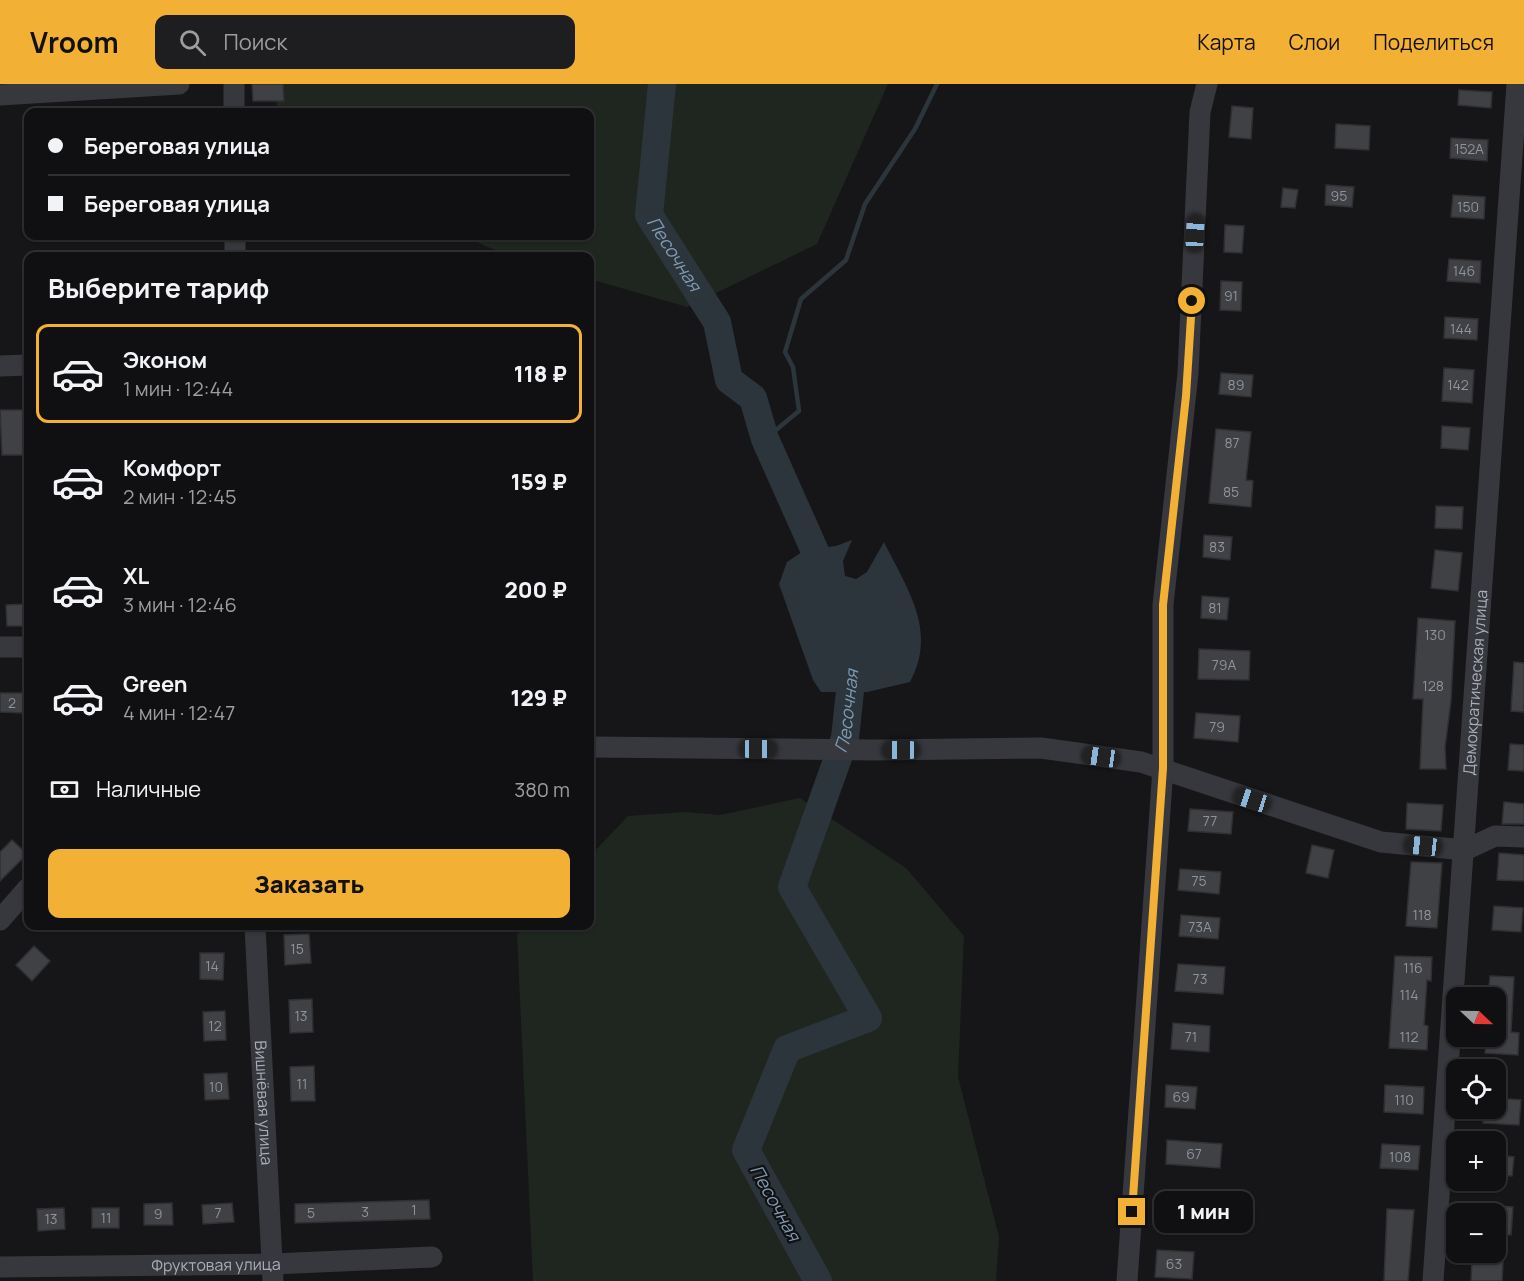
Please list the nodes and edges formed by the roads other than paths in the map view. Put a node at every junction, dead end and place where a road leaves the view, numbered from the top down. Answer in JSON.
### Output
{"nodes":[{"id":1,"x":179,"y":84,"type":"edge"},
{"id":2,"x":234,"y":84,"type":"edge"},
{"id":3,"x":1207,"y":84,"type":"edge"},
{"id":4,"x":1517,"y":84,"type":"edge"},
{"id":5,"x":0,"y":95,"type":"edge"},
{"id":6,"x":234,"y":108,"type":"edge"},
{"id":7,"x":24,"y":365,"type":"edge"},
{"id":8,"x":0,"y":366,"type":"edge"},
{"id":9,"x":0,"y":647,"type":"edge"},
{"id":10,"x":24,"y":647,"type":"edge"},
{"id":11,"x":594,"y":747,"type":"edge"},
{"id":12,"x":1163,"y":768,"type":"junction"},
{"id":13,"x":1524,"y":837,"type":"edge"},
{"id":14,"x":1465,"y":850,"type":"junction"},
{"id":15,"x":24,"y":893,"type":"edge"},
{"id":16,"x":0,"y":920,"type":"edge"},
{"id":17,"x":255,"y":930,"type":"edge"},
{"id":18,"x":432,"y":1257,"type":"dead end"},
{"id":19,"x":0,"y":1267,"type":"edge"},
{"id":20,"x":273,"y":1273,"type":"edge"},
{"id":21,"x":1127,"y":1281,"type":"edge"},
{"id":22,"x":1433,"y":1281,"type":"edge"}],
"edges":[{"from":1,"to":5,"type":"street"},
{"from":2,"to":6,"type":"street"},
{"from":3,"to":12,"type":"street"},
{"from":4,"to":14,"type":"street","name":"Демократическая улица"},
{"from":7,"to":8,"type":"street"},
{"from":9,"to":10,"type":"street"},
{"from":11,"to":12,"type":"street"},
{"from":12,"to":14,"type":"street"},
{"from":12,"to":21,"type":"street"},
{"from":13,"to":14,"type":"street"},
{"from":14,"to":22,"type":"street","name":"Демократическая улица"},
{"from":15,"to":16,"type":"street"},
{"from":17,"to":20,"type":"street","name":"Вишнёвая улица"},
{"from":18,"to":20,"type":"street","name":"Фруктовая улица"},
{"from":19,"to":20,"type":"street","name":"Фруктовая улица"}]}
